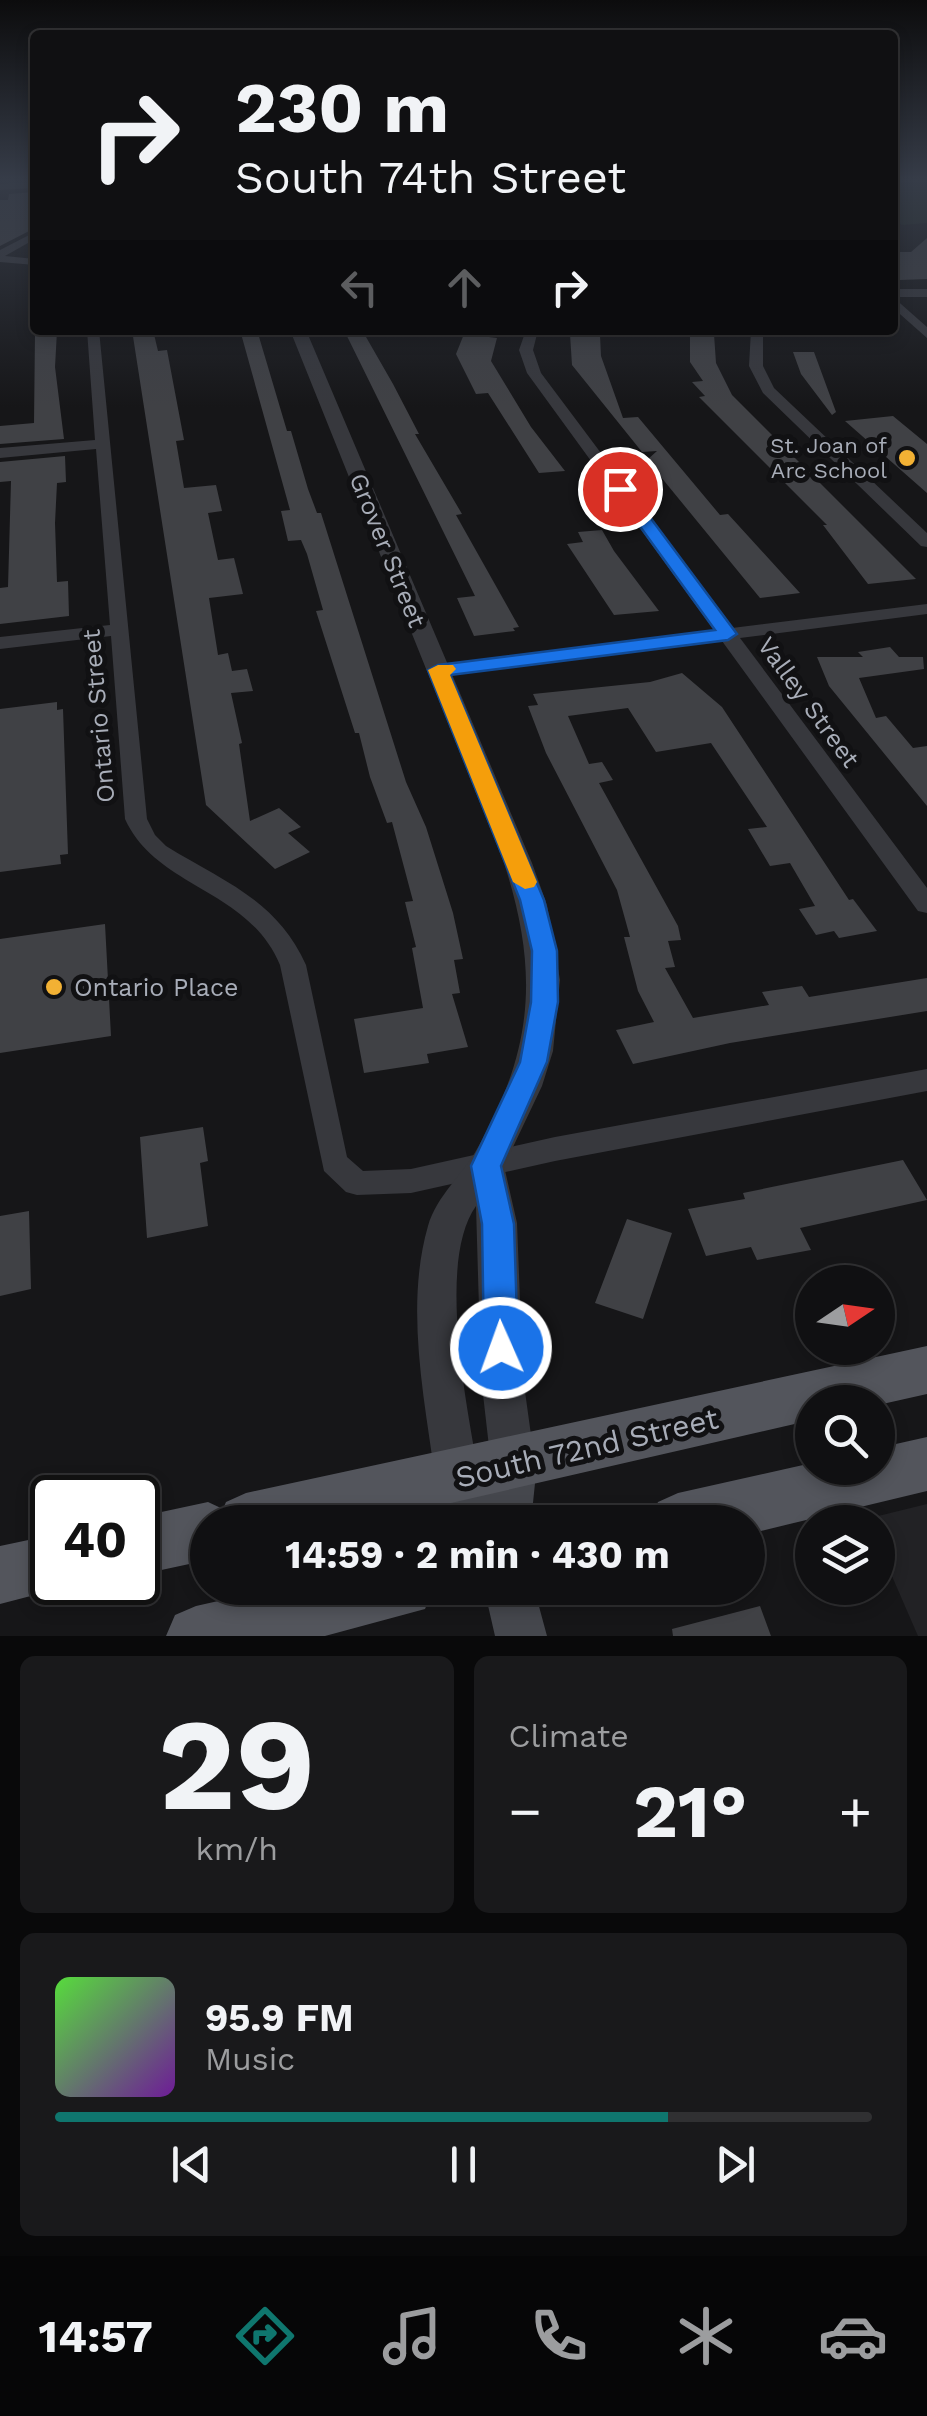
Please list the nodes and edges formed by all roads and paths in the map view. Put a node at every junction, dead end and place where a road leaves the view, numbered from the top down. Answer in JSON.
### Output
{"nodes":[{"id":1,"x":0,"y":256,"type":"edge"},
{"id":2,"x":30,"y":261,"type":"edge"},
{"id":3,"x":927,"y":292,"type":"edge"},
{"id":4,"x":898,"y":296,"type":"edge"},
{"id":5,"x":898,"y":303,"type":"edge"},
{"id":6,"x":927,"y":334,"type":"edge"},
{"id":7,"x":93,"y":335,"type":"edge"},
{"id":8,"x":300,"y":335,"type":"edge"},
{"id":9,"x":530,"y":335,"type":"edge"},
{"id":10,"x":757,"y":335,"type":"edge"},
{"id":11,"x":102,"y":444,"type":"junction"},
{"id":12,"x":0,"y":454,"type":"edge"},
{"id":13,"x":927,"y":542,"type":"edge"},
{"id":14,"x":927,"y":610,"type":"edge"},
{"id":15,"x":117,"y":630,"type":"junction"},
{"id":16,"x":728,"y":634,"type":"junction"},
{"id":17,"x":0,"y":643,"type":"edge"},
{"id":18,"x":438,"y":670,"type":"junction"},
{"id":19,"x":927,"y":905,"type":"edge"},
{"id":20,"x":927,"y":1080,"type":"edge"},
{"id":21,"x":486,"y":1166,"type":"junction"},
{"id":22,"x":927,"y":1370,"type":"edge"},
{"id":23,"x":513,"y":1464,"type":"junction"},
{"id":24,"x":927,"y":1464,"type":"edge"},
{"id":25,"x":469,"y":1500,"type":"edge"},
{"id":26,"x":418,"y":1505,"type":"edge"},
{"id":27,"x":509,"y":1505,"type":"edge"},
{"id":28,"x":751,"y":1505,"type":"edge"},
{"id":29,"x":190,"y":1534,"type":"edge"},
{"id":30,"x":160,"y":1541,"type":"edge"},
{"id":31,"x":30,"y":1569,"type":"edge"},
{"id":32,"x":0,"y":1575,"type":"edge"},
{"id":33,"x":330,"y":1605,"type":"edge"},
{"id":34,"x":513,"y":1605,"type":"edge"},
{"id":35,"x":196,"y":1636,"type":"edge"},
{"id":36,"x":521,"y":1636,"type":"edge"}],
"edges":[{"from":1,"to":2,"type":"street"},
{"from":3,"to":4,"type":"street"},
{"from":5,"to":6,"type":"street"},
{"from":7,"to":11,"type":"street","name":"Ontario Street"},
{"from":8,"to":18,"type":"street","name":"Grover Street"},
{"from":9,"to":16,"type":"street","name":"Valley Street"},
{"from":10,"to":13,"type":"street"},
{"from":11,"to":12,"type":"street"},
{"from":11,"to":15,"type":"street","name":"Ontario Street"},
{"from":14,"to":16,"type":"street"},
{"from":15,"to":17,"type":"street"},
{"from":15,"to":21,"type":"street","name":"Ontario Street"},
{"from":16,"to":18,"type":"street"},
{"from":16,"to":19,"type":"street","name":"Valley Street"},
{"from":18,"to":21,"type":"street","name":"Grover Street"},
{"from":20,"to":21,"type":"street","name":"Ontario Street"},
{"from":21,"to":23,"type":"street"},
{"from":21,"to":25,"type":"street","name":"Grover Street"},
{"from":22,"to":23,"type":"main road","name":"South 72nd Street"},
{"from":23,"to":25,"type":"main road","name":"South 72nd Street"},
{"from":23,"to":27,"type":"main road"},
{"from":24,"to":28,"type":"main road"},
{"from":25,"to":26,"type":"main road","name":"South 72nd Street"},
{"from":29,"to":30,"type":"main road"},
{"from":31,"to":32,"type":"main road"},
{"from":33,"to":35,"type":"main road"},
{"from":34,"to":36,"type":"main road"}]}
